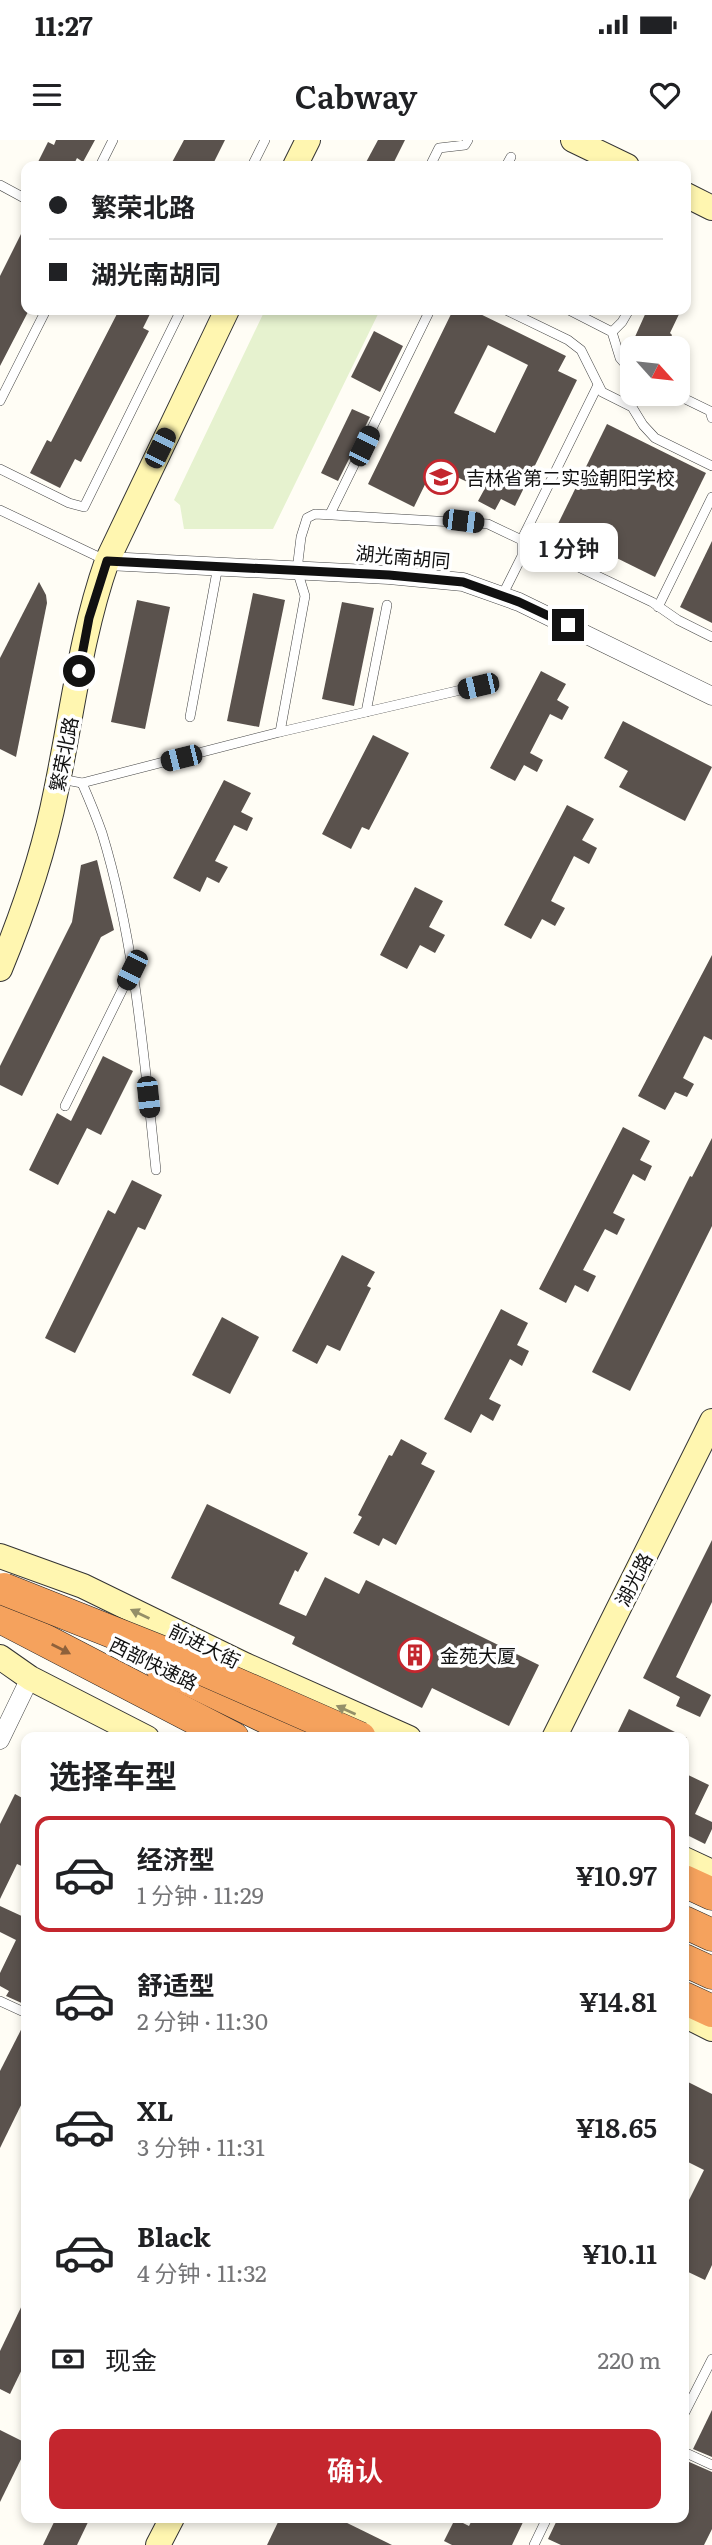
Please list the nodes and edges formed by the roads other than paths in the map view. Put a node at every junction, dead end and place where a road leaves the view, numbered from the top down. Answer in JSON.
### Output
{"nodes":[{"id":1,"x":113,"y":140,"type":"edge"},
{"id":2,"x":265,"y":140,"type":"edge"},
{"id":3,"x":308,"y":140,"type":"edge"},
{"id":4,"x":468,"y":140,"type":"edge"},
{"id":5,"x":573,"y":140,"type":"edge"},
{"id":6,"x":511,"y":156,"type":"dead end"},
{"id":7,"x":102,"y":161,"type":"edge"},
{"id":8,"x":254,"y":161,"type":"edge"},
{"id":9,"x":298,"y":161,"type":"edge"},
{"id":10,"x":432,"y":161,"type":"edge"},
{"id":11,"x":508,"y":161,"type":"edge"},
{"id":12,"x":612,"y":161,"type":"edge"},
{"id":13,"x":0,"y":185,"type":"edge"},
{"id":14,"x":21,"y":196,"type":"edge"},
{"id":15,"x":43,"y":315,"type":"edge"},
{"id":16,"x":179,"y":315,"type":"edge"},
{"id":17,"x":225,"y":315,"type":"edge"},
{"id":18,"x":428,"y":315,"type":"edge"},
{"id":19,"x":516,"y":315,"type":"edge"},
{"id":20,"x":579,"y":315,"type":"edge"},
{"id":21,"x":626,"y":315,"type":"edge"},
{"id":22,"x":612,"y":332,"type":"junction"},
{"id":23,"x":620,"y":358,"type":"edge"},
{"id":24,"x":598,"y":384,"type":"junction"},
{"id":25,"x":0,"y":401,"type":"edge"},
{"id":26,"x":690,"y":402,"type":"edge"},
{"id":27,"x":711,"y":412,"type":"edge"},
{"id":28,"x":712,"y":466,"type":"edge"},
{"id":29,"x":0,"y":470,"type":"edge"},
{"id":30,"x":712,"y":497,"type":"edge"},
{"id":31,"x":0,"y":510,"type":"edge"},
{"id":32,"x":330,"y":514,"type":"junction"},
{"id":33,"x":522,"y":539,"type":"junction"},
{"id":34,"x":107,"y":561,"type":"junction"},
{"id":35,"x":218,"y":566,"type":"junction"},
{"id":36,"x":297,"y":569,"type":"junction"},
{"id":37,"x":502,"y":596,"type":"junction"},
{"id":38,"x":387,"y":605,"type":"dead end"},
{"id":39,"x":658,"y":607,"type":"junction"},
{"id":40,"x":712,"y":637,"type":"edge"},
{"id":41,"x":478,"y":686,"type":"dead end"},
{"id":42,"x":712,"y":695,"type":"edge"},
{"id":43,"x":366,"y":712,"type":"junction"},
{"id":44,"x":190,"y":717,"type":"dead end"},
{"id":45,"x":279,"y":732,"type":"junction"},
{"id":46,"x":71,"y":780,"type":"junction"},
{"id":47,"x":0,"y":969,"type":"edge"},
{"id":48,"x":132,"y":970,"type":"junction"},
{"id":49,"x":65,"y":1106,"type":"dead end"},
{"id":50,"x":156,"y":1170,"type":"dead end"},
{"id":51,"x":712,"y":1421,"type":"edge"},
{"id":52,"x":0,"y":1556,"type":"edge"},
{"id":53,"x":1,"y":1598,"type":"edge"},
{"id":54,"x":0,"y":1657,"type":"edge"},
{"id":55,"x":30,"y":1678,"type":"junction"},
{"id":56,"x":135,"y":1732,"type":"edge"},
{"id":57,"x":223,"y":1732,"type":"edge"},
{"id":58,"x":294,"y":1732,"type":"edge"},
{"id":59,"x":346,"y":1732,"type":"edge"},
{"id":60,"x":396,"y":1732,"type":"edge"},
{"id":61,"x":557,"y":1732,"type":"edge"},
{"id":62,"x":0,"y":1741,"type":"edge"},
{"id":63,"x":689,"y":1861,"type":"edge"},
{"id":64,"x":712,"y":1872,"type":"edge"},
{"id":65,"x":689,"y":1883,"type":"edge"},
{"id":66,"x":712,"y":1894,"type":"edge"},
{"id":67,"x":689,"y":1924,"type":"edge"},
{"id":68,"x":712,"y":1935,"type":"edge"},
{"id":69,"x":689,"y":1962,"type":"edge"},
{"id":70,"x":712,"y":1973,"type":"edge"},
{"id":71,"x":689,"y":2000,"type":"edge"},
{"id":72,"x":0,"y":2001,"type":"edge"},
{"id":73,"x":21,"y":2011,"type":"edge"},
{"id":74,"x":712,"y":2011,"type":"edge"},
{"id":75,"x":689,"y":2018,"type":"edge"},
{"id":76,"x":712,"y":2029,"type":"edge"},
{"id":77,"x":712,"y":2359,"type":"edge"},
{"id":78,"x":689,"y":2404,"type":"edge"},
{"id":79,"x":689,"y":2454,"type":"edge"},
{"id":80,"x":712,"y":2465,"type":"edge"},
{"id":81,"x":169,"y":2523,"type":"edge"},
{"id":82,"x":545,"y":2523,"type":"edge"},
{"id":83,"x":158,"y":2545,"type":"edge"},
{"id":84,"x":534,"y":2545,"type":"edge"}],
"edges":[{"from":1,"to":7,"type":"lane"},
{"from":2,"to":8,"type":"lane"},
{"from":3,"to":9,"type":"street"},
{"from":4,"to":10,"type":"lane"},
{"from":5,"to":12,"type":"street"},
{"from":6,"to":11,"type":"lane"},
{"from":13,"to":14,"type":"lane"},
{"from":15,"to":25,"type":"lane"},
{"from":16,"to":29,"type":"lane"},
{"from":17,"to":34,"type":"street","name":"繁荣北路"},
{"from":18,"to":32,"type":"lane"},
{"from":19,"to":24,"type":"lane"},
{"from":20,"to":22,"type":"lane"},
{"from":21,"to":22,"type":"lane"},
{"from":22,"to":23,"type":"lane"},
{"from":24,"to":28,"type":"lane"},
{"from":24,"to":33,"type":"lane"},
{"from":26,"to":27,"type":"lane"},
{"from":30,"to":39,"type":"lane"},
{"from":31,"to":34,"type":"lane"},
{"from":32,"to":33,"type":"lane"},
{"from":32,"to":36,"type":"lane"},
{"from":33,"to":37,"type":"lane"},
{"from":33,"to":39,"type":"lane"},
{"from":34,"to":35,"type":"street","name":"湖光南胡同"},
{"from":34,"to":46,"type":"street","name":"繁荣北路"},
{"from":35,"to":36,"type":"street","name":"湖光南胡同"},
{"from":35,"to":44,"type":"lane"},
{"from":36,"to":37,"type":"street","name":"湖光南胡同"},
{"from":36,"to":45,"type":"lane"},
{"from":37,"to":42,"type":"street","name":"湖光南胡同"},
{"from":38,"to":43,"type":"lane"},
{"from":39,"to":40,"type":"lane"},
{"from":41,"to":43,"type":"lane"},
{"from":43,"to":45,"type":"lane"},
{"from":45,"to":46,"type":"lane"},
{"from":46,"to":47,"type":"street","name":"繁荣北路"},
{"from":46,"to":48,"type":"lane"},
{"from":48,"to":49,"type":"lane"},
{"from":48,"to":50,"type":"lane"},
{"from":51,"to":61,"type":"street","name":"湖光路"},
{"from":60,"to":52,"type":"street","name":"前进大街","one_way":true},
{"from":53,"to":57,"type":"highway","name":"西部快速路","one_way":true},
{"from":53,"to":58,"type":"highway","name":"西部快速路","bridge":true},
{"from":53,"to":59,"type":"highway","bridge":true},
{"from":54,"to":55,"type":"street"},
{"from":55,"to":56,"type":"street"},
{"from":55,"to":62,"type":"street"},
{"from":63,"to":64,"type":"street"},
{"from":65,"to":66,"type":"highway"},
{"from":67,"to":68,"type":"highway"},
{"from":69,"to":70,"type":"highway"},
{"from":71,"to":74,"type":"highway"},
{"from":72,"to":73,"type":"lane"},
{"from":75,"to":76,"type":"street"},
{"from":77,"to":78,"type":"lane"},
{"from":79,"to":80,"type":"lane"},
{"from":81,"to":83,"type":"street"},
{"from":82,"to":84,"type":"lane"}]}
